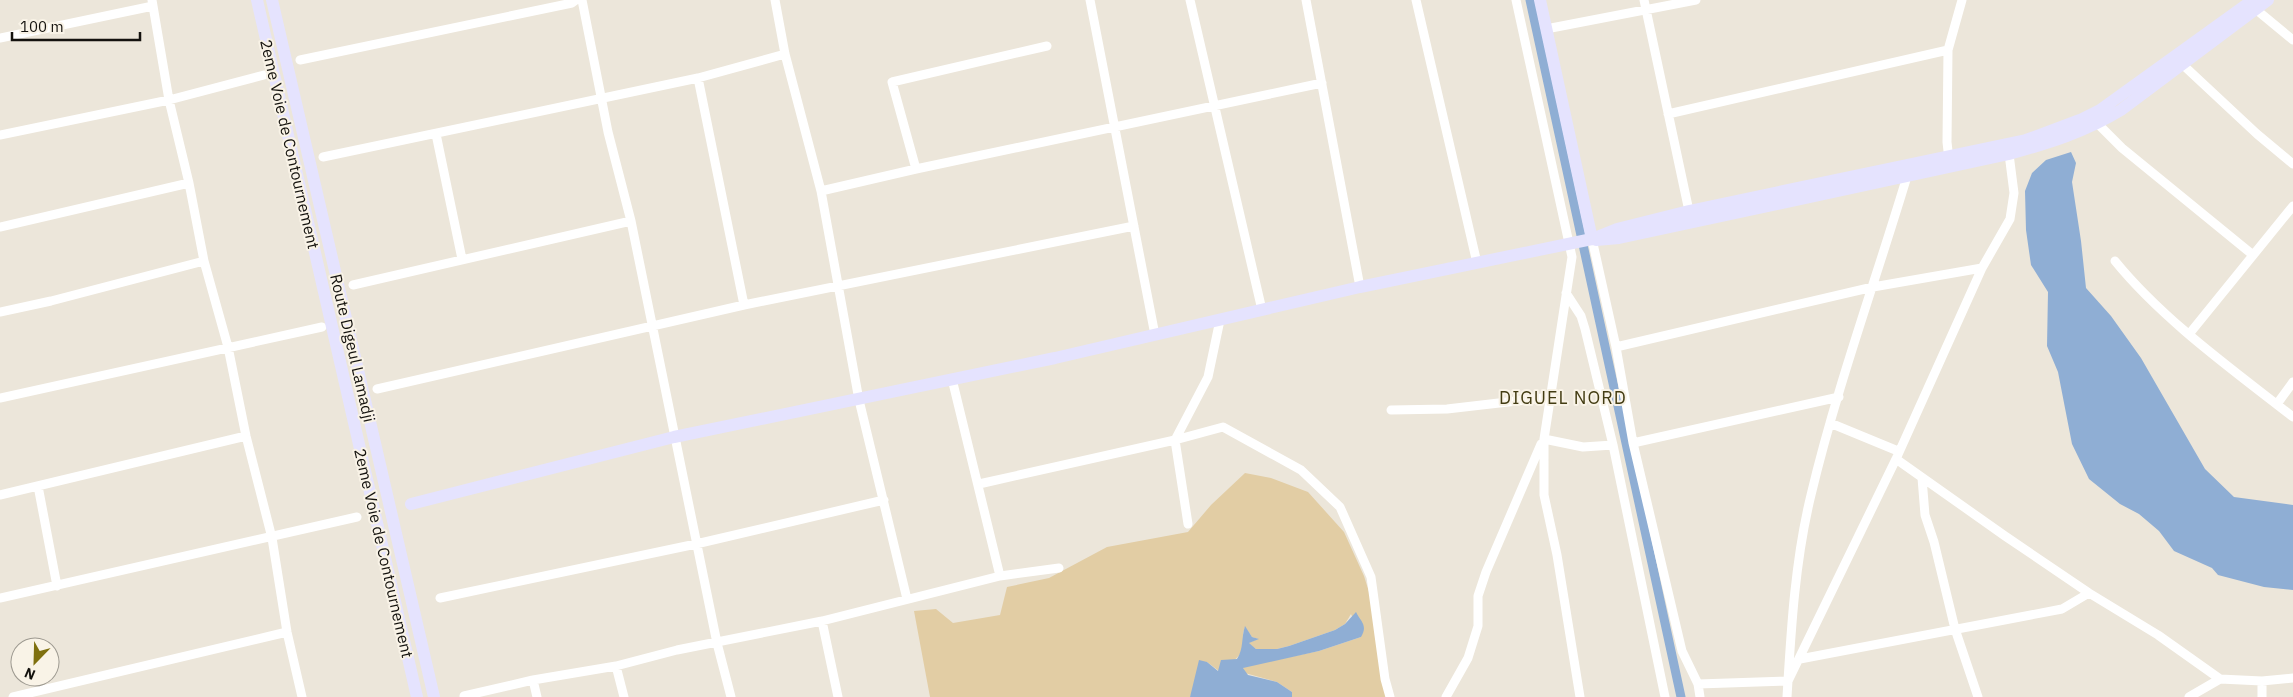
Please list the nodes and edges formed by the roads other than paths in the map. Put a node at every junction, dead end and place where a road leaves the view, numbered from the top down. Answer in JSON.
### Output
{"nodes":[{"id":1,"x":258,"y":0,"type":"edge"},
{"id":2,"x":272,"y":0,"type":"edge"},
{"id":3,"x":576,"y":0,"type":"edge"},
{"id":4,"x":582,"y":0,"type":"edge"},
{"id":5,"x":775,"y":0,"type":"edge"},
{"id":6,"x":1090,"y":0,"type":"edge"},
{"id":7,"x":1190,"y":0,"type":"edge"},
{"id":8,"x":1306,"y":0,"type":"edge"},
{"id":9,"x":1416,"y":0,"type":"edge"},
{"id":10,"x":1516,"y":0,"type":"edge"},
{"id":11,"x":1540,"y":0,"type":"edge"},
{"id":12,"x":1644,"y":0,"type":"edge"},
{"id":13,"x":1696,"y":0,"type":"edge"},
{"id":14,"x":1962,"y":0,"type":"edge"},
{"id":15,"x":2268,"y":0,"type":"edge"},
{"id":16,"x":152,"y":3,"type":"edge"},
{"id":17,"x":2251,"y":3,"type":"edge"},
{"id":18,"x":1646,"y":12,"type":"junction"},
{"id":19,"x":1546,"y":30,"type":"junction"},
{"id":20,"x":0,"y":38,"type":"edge"},
{"id":21,"x":2293,"y":40,"type":"edge"},
{"id":22,"x":1047,"y":46,"type":"dead end"},
{"id":23,"x":1948,"y":50,"type":"junction"},
{"id":24,"x":785,"y":54,"type":"junction"},
{"id":25,"x":300,"y":60,"type":"dead end"},
{"id":26,"x":2182,"y":64,"type":"junction"},
{"id":27,"x":264,"y":75,"type":"dead end"},
{"id":28,"x":698,"y":78,"type":"junction"},
{"id":29,"x":1322,"y":83,"type":"junction"},
{"id":30,"x":601,"y":99,"type":"junction"},
{"id":31,"x":169,"y":100,"type":"junction"},
{"id":32,"x":1214,"y":105,"type":"junction"},
{"id":33,"x":1668,"y":114,"type":"junction"},
{"id":34,"x":2098,"y":124,"type":"junction"},
{"id":35,"x":1115,"y":126,"type":"junction"},
{"id":36,"x":2081,"y":126,"type":"junction"},
{"id":37,"x":436,"y":134,"type":"junction"},
{"id":38,"x":0,"y":135,"type":"edge"},
{"id":39,"x":2027,"y":144,"type":"junction"},
{"id":40,"x":2009,"y":154,"type":"junction"},
{"id":41,"x":323,"y":157,"type":"dead end"},
{"id":42,"x":1949,"y":161,"type":"junction"},
{"id":43,"x":2293,"y":164,"type":"edge"},
{"id":44,"x":916,"y":169,"type":"junction"},
{"id":45,"x":1909,"y":170,"type":"junction"},
{"id":46,"x":190,"y":183,"type":"junction"},
{"id":47,"x":821,"y":192,"type":"junction"},
{"id":48,"x":2293,"y":206,"type":"edge"},
{"id":49,"x":1690,"y":211,"type":"junction"},
{"id":50,"x":631,"y":221,"type":"junction"},
{"id":51,"x":1134,"y":226,"type":"junction"},
{"id":52,"x":0,"y":227,"type":"edge"},
{"id":53,"x":1580,"y":242,"type":"junction"},
{"id":54,"x":2253,"y":255,"type":"junction"},
{"id":55,"x":462,"y":259,"type":"junction"},
{"id":56,"x":204,"y":261,"type":"junction"},
{"id":57,"x":2115,"y":261,"type":"dead end"},
{"id":58,"x":1477,"y":262,"type":"junction"},
{"id":59,"x":1982,"y":268,"type":"junction"},
{"id":60,"x":839,"y":284,"type":"junction"},
{"id":61,"x":353,"y":285,"type":"dead end"},
{"id":62,"x":1873,"y":286,"type":"junction"},
{"id":63,"x":1360,"y":287,"type":"junction"},
{"id":64,"x":1566,"y":293,"type":"junction"},
{"id":65,"x":744,"y":305,"type":"junction"},
{"id":66,"x":1262,"y":310,"type":"junction"},
{"id":67,"x":0,"y":312,"type":"edge"},
{"id":68,"x":1220,"y":320,"type":"junction"},
{"id":69,"x":322,"y":327,"type":"dead end"},
{"id":70,"x":653,"y":327,"type":"junction"},
{"id":71,"x":2190,"y":333,"type":"junction"},
{"id":72,"x":1155,"y":335,"type":"junction"},
{"id":73,"x":1616,"y":346,"type":"junction"},
{"id":74,"x":228,"y":348,"type":"junction"},
{"id":75,"x":952,"y":379,"type":"junction"},
{"id":76,"x":2293,"y":382,"type":"edge"},
{"id":77,"x":377,"y":389,"type":"dead end"},
{"id":78,"x":1,"y":395,"type":"edge"},
{"id":79,"x":1552,"y":397,"type":"junction"},
{"id":80,"x":1839,"y":397,"type":"junction"},
{"id":81,"x":859,"y":400,"type":"junction"},
{"id":82,"x":2277,"y":404,"type":"junction"},
{"id":83,"x":1391,"y":410,"type":"dead end"},
{"id":84,"x":2293,"y":417,"type":"edge"},
{"id":85,"x":1830,"y":423,"type":"junction"},
{"id":86,"x":246,"y":436,"type":"junction"},
{"id":87,"x":674,"y":437,"type":"junction"},
{"id":88,"x":1544,"y":439,"type":"junction"},
{"id":89,"x":1175,"y":440,"type":"junction"},
{"id":90,"x":1633,"y":443,"type":"junction"},
{"id":91,"x":1612,"y":445,"type":"junction"},
{"id":92,"x":1897,"y":455,"type":"junction"},
{"id":93,"x":1922,"y":478,"type":"junction"},
{"id":94,"x":979,"y":484,"type":"junction"},
{"id":95,"x":38,"y":486,"type":"junction"},
{"id":96,"x":0,"y":495,"type":"edge"},
{"id":97,"x":884,"y":500,"type":"junction"},
{"id":98,"x":411,"y":504,"type":"dead end"},
{"id":99,"x":357,"y":517,"type":"dead end"},
{"id":100,"x":1188,"y":524,"type":"dead end"},
{"id":101,"x":272,"y":538,"type":"junction"},
{"id":102,"x":696,"y":544,"type":"junction"},
{"id":103,"x":1059,"y":568,"type":"dead end"},
{"id":104,"x":1000,"y":576,"type":"junction"},
{"id":105,"x":57,"y":586,"type":"junction"},
{"id":106,"x":2089,"y":593,"type":"junction"},
{"id":107,"x":0,"y":598,"type":"edge"},
{"id":108,"x":440,"y":598,"type":"dead end"},
{"id":109,"x":907,"y":599,"type":"junction"},
{"id":110,"x":822,"y":621,"type":"junction"},
{"id":111,"x":1955,"y":629,"type":"junction"},
{"id":112,"x":287,"y":632,"type":"junction"},
{"id":113,"x":717,"y":643,"type":"junction"},
{"id":114,"x":1800,"y":659,"type":"junction"},
{"id":115,"x":616,"y":666,"type":"junction"},
{"id":116,"x":2293,"y":678,"type":"edge"},
{"id":117,"x":2220,"y":679,"type":"junction"},
{"id":118,"x":533,"y":680,"type":"junction"},
{"id":119,"x":1788,"y":681,"type":"junction"},
{"id":120,"x":2262,"y":681,"type":"junction"},
{"id":121,"x":1698,"y":684,"type":"junction"},
{"id":122,"x":464,"y":696,"type":"edge"},
{"id":123,"x":13,"y":697,"type":"edge"},
{"id":124,"x":302,"y":697,"type":"edge"},
{"id":125,"x":417,"y":697,"type":"edge"},
{"id":126,"x":434,"y":697,"type":"edge"},
{"id":127,"x":538,"y":697,"type":"edge"},
{"id":128,"x":624,"y":697,"type":"edge"},
{"id":129,"x":732,"y":697,"type":"edge"},
{"id":130,"x":838,"y":697,"type":"edge"},
{"id":131,"x":1390,"y":697,"type":"edge"},
{"id":132,"x":1446,"y":697,"type":"edge"},
{"id":133,"x":1580,"y":697,"type":"edge"},
{"id":134,"x":1665,"y":697,"type":"edge"},
{"id":135,"x":1700,"y":697,"type":"edge"},
{"id":136,"x":1787,"y":697,"type":"edge"},
{"id":137,"x":1978,"y":697,"type":"edge"},
{"id":138,"x":2189,"y":697,"type":"edge"},
{"id":139,"x":2262,"y":697,"type":"edge"}],
"edges":[{"from":1,"to":125,"type":"street","name":"2eme Voie de Contournement"},
{"from":2,"to":126,"type":"street","name":"Route Digeul Lamadji"},
{"from":3,"to":25,"type":"street"},
{"from":4,"to":30,"type":"street"},
{"from":5,"to":24,"type":"street"},
{"from":6,"to":35,"type":"street"},
{"from":7,"to":32,"type":"street"},
{"from":8,"to":29,"type":"street"},
{"from":9,"to":58,"type":"street"},
{"from":10,"to":53,"type":"street"},
{"from":11,"to":19,"type":"street"},
{"from":12,"to":18,"type":"street"},
{"from":13,"to":18,"type":"street"},
{"from":14,"to":23,"type":"street"},
{"from":15,"to":17,"type":"street"},
{"from":16,"to":20,"type":"street"},
{"from":16,"to":31,"type":"street"},
{"from":17,"to":21,"type":"street"},
{"from":17,"to":26,"type":"street"},
{"from":17,"to":36,"type":"street"},
{"from":18,"to":19,"type":"street"},
{"from":18,"to":33,"type":"street"},
{"from":19,"to":53,"type":"street"},
{"from":22,"to":44,"type":"street"},
{"from":23,"to":33,"type":"street"},
{"from":23,"to":42,"type":"street"},
{"from":24,"to":28,"type":"street"},
{"from":24,"to":47,"type":"street"},
{"from":26,"to":34,"type":"street"},
{"from":26,"to":43,"type":"street"},
{"from":27,"to":31,"type":"street"},
{"from":28,"to":30,"type":"street"},
{"from":28,"to":65,"type":"street"},
{"from":29,"to":32,"type":"street"},
{"from":29,"to":63,"type":"street"},
{"from":30,"to":37,"type":"street"},
{"from":30,"to":50,"type":"street"},
{"from":31,"to":38,"type":"street"},
{"from":31,"to":46,"type":"street"},
{"from":32,"to":35,"type":"street"},
{"from":32,"to":66,"type":"street"},
{"from":33,"to":49,"type":"street"},
{"from":34,"to":36,"type":"street"},
{"from":34,"to":54,"type":"street"},
{"from":35,"to":44,"type":"street"},
{"from":35,"to":51,"type":"street"},
{"from":36,"to":39,"type":"street"},
{"from":37,"to":41,"type":"street"},
{"from":37,"to":55,"type":"street"},
{"from":39,"to":40,"type":"street"},
{"from":39,"to":42,"type":"street"},
{"from":40,"to":42,"type":"street"},
{"from":40,"to":59,"type":"street"},
{"from":42,"to":45,"type":"street"},
{"from":44,"to":47,"type":"street"},
{"from":45,"to":49,"type":"street"},
{"from":45,"to":53,"type":"street"},
{"from":45,"to":62,"type":"street"},
{"from":46,"to":52,"type":"street"},
{"from":46,"to":56,"type":"street"},
{"from":47,"to":60,"type":"street"},
{"from":48,"to":54,"type":"street"},
{"from":49,"to":53,"type":"street"},
{"from":50,"to":55,"type":"street"},
{"from":50,"to":70,"type":"street"},
{"from":51,"to":60,"type":"street"},
{"from":51,"to":72,"type":"street"},
{"from":53,"to":58,"type":"street"},
{"from":53,"to":64,"type":"street"},
{"from":53,"to":73,"type":"street"},
{"from":54,"to":71,"type":"street"},
{"from":55,"to":61,"type":"street"},
{"from":56,"to":67,"type":"street"},
{"from":56,"to":74,"type":"street"},
{"from":57,"to":71,"type":"street"},
{"from":58,"to":63,"type":"street"},
{"from":59,"to":62,"type":"street"},
{"from":59,"to":92,"type":"street"},
{"from":60,"to":65,"type":"street"},
{"from":60,"to":81,"type":"street"},
{"from":62,"to":73,"type":"street"},
{"from":62,"to":80,"type":"street"},
{"from":63,"to":66,"type":"street"},
{"from":64,"to":79,"type":"street"},
{"from":64,"to":91,"type":"street"},
{"from":65,"to":70,"type":"street"},
{"from":66,"to":68,"type":"street"},
{"from":68,"to":72,"type":"street"},
{"from":68,"to":89,"type":"street"},
{"from":69,"to":74,"type":"street"},
{"from":70,"to":77,"type":"street"},
{"from":70,"to":87,"type":"street"},
{"from":71,"to":82,"type":"street"},
{"from":72,"to":75,"type":"street"},
{"from":73,"to":90,"type":"street"},
{"from":74,"to":78,"type":"street"},
{"from":74,"to":86,"type":"street"},
{"from":75,"to":81,"type":"street"},
{"from":75,"to":94,"type":"street"},
{"from":76,"to":82,"type":"street"},
{"from":79,"to":83,"type":"street"},
{"from":79,"to":88,"type":"street"},
{"from":80,"to":85,"type":"street"},
{"from":80,"to":90,"type":"street"},
{"from":81,"to":87,"type":"street"},
{"from":81,"to":97,"type":"street"},
{"from":82,"to":84,"type":"street"},
{"from":85,"to":92,"type":"street"},
{"from":85,"to":119,"type":"street"},
{"from":86,"to":95,"type":"street"},
{"from":86,"to":101,"type":"street"},
{"from":87,"to":98,"type":"street"},
{"from":87,"to":102,"type":"street"},
{"from":88,"to":91,"type":"street"},
{"from":88,"to":132,"type":"street"},
{"from":88,"to":133,"type":"street"},
{"from":89,"to":94,"type":"street"},
{"from":89,"to":100,"type":"street"},
{"from":89,"to":131,"type":"street"},
{"from":90,"to":121,"type":"street"},
{"from":91,"to":134,"type":"street"},
{"from":92,"to":93,"type":"street"},
{"from":92,"to":114,"type":"street"},
{"from":93,"to":106,"type":"street"},
{"from":93,"to":111,"type":"street"},
{"from":94,"to":104,"type":"street"},
{"from":95,"to":96,"type":"street"},
{"from":95,"to":105,"type":"street"},
{"from":97,"to":102,"type":"street"},
{"from":97,"to":109,"type":"street"},
{"from":99,"to":101,"type":"street"},
{"from":101,"to":105,"type":"street"},
{"from":101,"to":112,"type":"street"},
{"from":102,"to":108,"type":"street"},
{"from":102,"to":113,"type":"street"},
{"from":103,"to":104,"type":"street"},
{"from":104,"to":109,"type":"street"},
{"from":105,"to":107,"type":"street"},
{"from":106,"to":111,"type":"street"},
{"from":106,"to":117,"type":"street"},
{"from":109,"to":110,"type":"street"},
{"from":110,"to":113,"type":"street"},
{"from":110,"to":130,"type":"street"},
{"from":111,"to":114,"type":"street"},
{"from":111,"to":137,"type":"street"},
{"from":112,"to":123,"type":"street"},
{"from":112,"to":124,"type":"street"},
{"from":113,"to":115,"type":"street"},
{"from":113,"to":129,"type":"street"},
{"from":114,"to":119,"type":"street"},
{"from":115,"to":118,"type":"street"},
{"from":115,"to":128,"type":"street"},
{"from":116,"to":120,"type":"street"},
{"from":117,"to":120,"type":"street"},
{"from":117,"to":138,"type":"street"},
{"from":118,"to":122,"type":"street"},
{"from":118,"to":127,"type":"street"},
{"from":119,"to":121,"type":"street"},
{"from":119,"to":136,"type":"street"},
{"from":120,"to":139,"type":"street"},
{"from":121,"to":135,"type":"street"}]}
